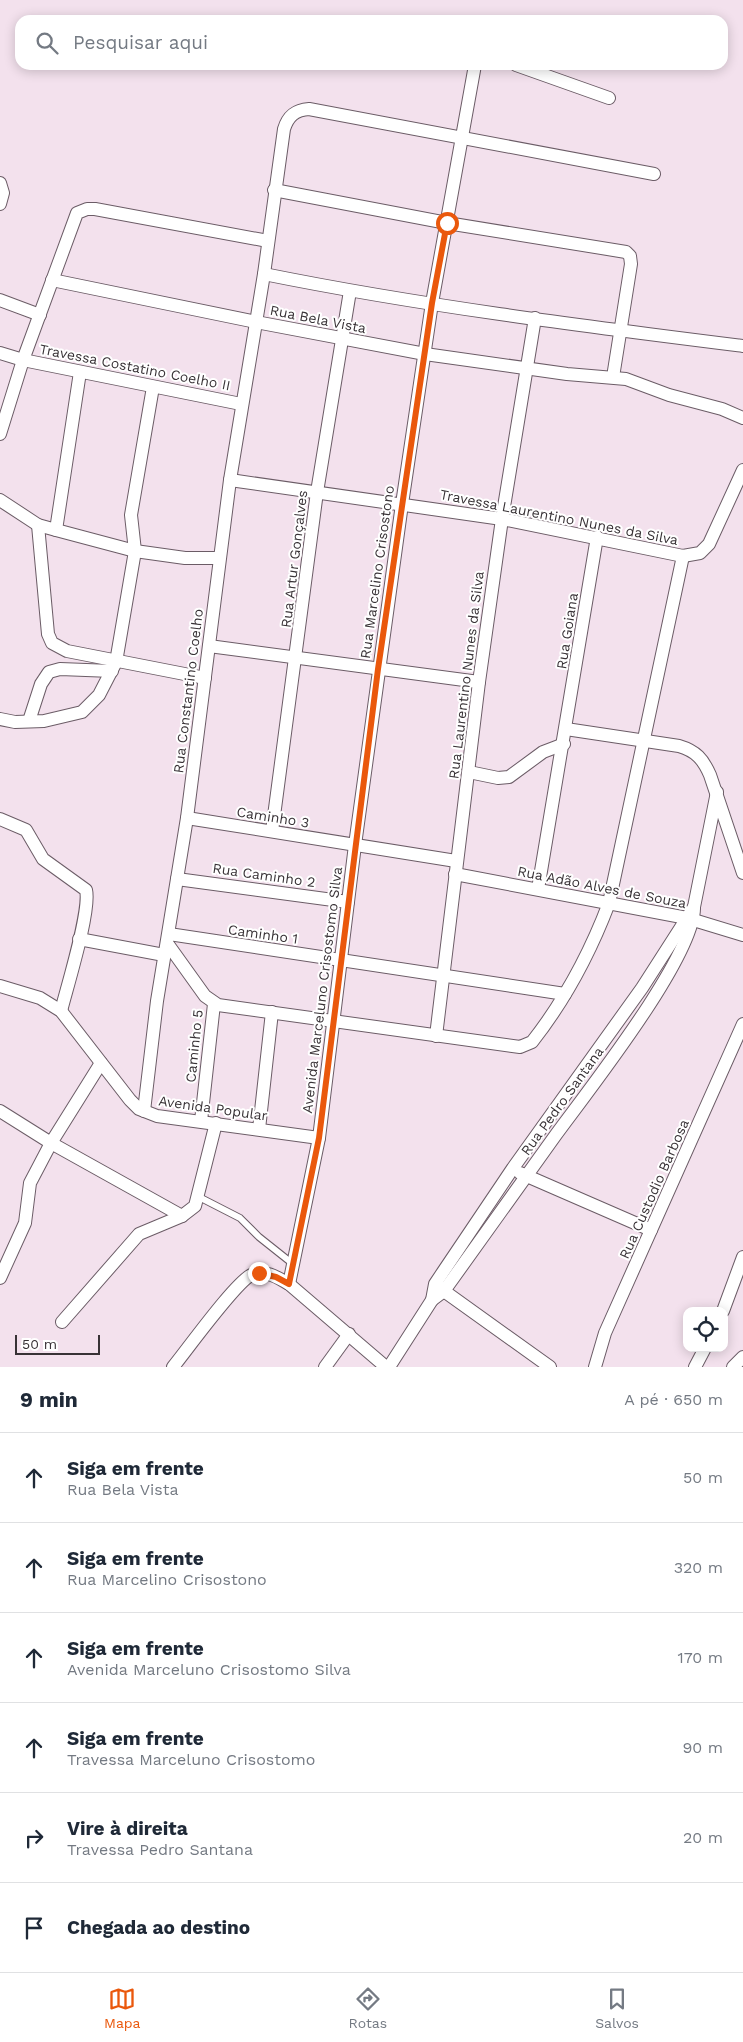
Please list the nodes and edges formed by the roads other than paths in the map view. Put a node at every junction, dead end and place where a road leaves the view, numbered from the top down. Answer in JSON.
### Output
{"nodes":[{"id":1,"x":474,"y":70,"type":"edge"},
{"id":2,"x":530,"y":70,"type":"edge"},
{"id":3,"x":609,"y":98,"type":"dead end"},
{"id":4,"x":461,"y":138,"type":"junction"},
{"id":5,"x":654,"y":174,"type":"dead end"},
{"id":6,"x":274,"y":190,"type":"junction"},
{"id":7,"x":447,"y":223,"type":"junction"},
{"id":8,"x":268,"y":241,"type":"junction"},
{"id":9,"x":264,"y":274,"type":"junction"},
{"id":10,"x":52,"y":280,"type":"junction"},
{"id":11,"x":350,"y":291,"type":"junction"},
{"id":12,"x":0,"y":300,"type":"edge"},
{"id":13,"x":432,"y":303,"type":"junction"},
{"id":14,"x":40,"y":315,"type":"junction"},
{"id":15,"x":536,"y":318,"type":"junction"},
{"id":16,"x":256,"y":322,"type":"junction"},
{"id":17,"x":619,"y":331,"type":"junction"},
{"id":18,"x":341,"y":339,"type":"junction"},
{"id":19,"x":743,"y":346,"type":"edge"},
{"id":20,"x":0,"y":353,"type":"edge"},
{"id":21,"x":425,"y":354,"type":"junction"},
{"id":22,"x":23,"y":360,"type":"junction"},
{"id":23,"x":527,"y":369,"type":"junction"},
{"id":24,"x":80,"y":372,"type":"junction"},
{"id":25,"x":613,"y":377,"type":"junction"},
{"id":26,"x":153,"y":387,"type":"junction"},
{"id":27,"x":241,"y":404,"type":"junction"},
{"id":28,"x":743,"y":418,"type":"edge"},
{"id":29,"x":0,"y":434,"type":"edge"},
{"id":30,"x":743,"y":470,"type":"edge"},
{"id":31,"x":230,"y":480,"type":"junction"},
{"id":32,"x":317,"y":492,"type":"junction"},
{"id":33,"x":0,"y":500,"type":"edge"},
{"id":34,"x":402,"y":504,"type":"junction"},
{"id":35,"x":502,"y":518,"type":"junction"},
{"id":36,"x":38,"y":525,"type":"junction"},
{"id":37,"x":56,"y":530,"type":"junction"},
{"id":38,"x":597,"y":537,"type":"junction"},
{"id":39,"x":135,"y":550,"type":"junction"},
{"id":40,"x":683,"y":556,"type":"junction"},
{"id":41,"x":219,"y":558,"type":"junction"},
{"id":42,"x":209,"y":646,"type":"junction"},
{"id":43,"x":296,"y":658,"type":"junction"},
{"id":44,"x":114,"y":667,"type":"junction"},
{"id":45,"x":378,"y":669,"type":"junction"},
{"id":46,"x":205,"y":678,"type":"junction"},
{"id":47,"x":478,"y":682,"type":"junction"},
{"id":48,"x":0,"y":719,"type":"edge"},
{"id":49,"x":29,"y":721,"type":"junction"},
{"id":50,"x":566,"y":729,"type":"junction"},
{"id":51,"x":643,"y":740,"type":"junction"},
{"id":52,"x":564,"y":744,"type":"junction"},
{"id":53,"x":469,"y":772,"type":"junction"},
{"id":54,"x":717,"y":792,"type":"junction"},
{"id":55,"x":186,"y":818,"type":"junction"},
{"id":56,"x":0,"y":819,"type":"edge"},
{"id":57,"x":272,"y":831,"type":"junction"},
{"id":58,"x":355,"y":845,"type":"junction"},
{"id":59,"x":456,"y":861,"type":"junction"},
{"id":60,"x":743,"y":873,"type":"edge"},
{"id":61,"x":455,"y":874,"type":"junction"},
{"id":62,"x":177,"y":879,"type":"junction"},
{"id":63,"x":538,"y":889,"type":"junction"},
{"id":64,"x":348,"y":902,"type":"junction"},
{"id":65,"x":609,"y":903,"type":"junction"},
{"id":66,"x":691,"y":915,"type":"junction"},
{"id":67,"x":743,"y":935,"type":"edge"},
{"id":68,"x":79,"y":939,"type":"junction"},
{"id":69,"x":167,"y":944,"type":"junction"},
{"id":70,"x":341,"y":961,"type":"junction"},
{"id":71,"x":442,"y":976,"type":"junction"},
{"id":72,"x":0,"y":986,"type":"edge"},
{"id":73,"x":565,"y":994,"type":"junction"},
{"id":74,"x":214,"y":1004,"type":"junction"},
{"id":75,"x":61,"y":1011,"type":"junction"},
{"id":76,"x":272,"y":1012,"type":"junction"},
{"id":77,"x":333,"y":1020,"type":"junction"},
{"id":78,"x":743,"y":1024,"type":"edge"},
{"id":79,"x":436,"y":1036,"type":"junction"},
{"id":80,"x":101,"y":1063,"type":"junction"},
{"id":81,"x":0,"y":1111,"type":"edge"},
{"id":82,"x":144,"y":1111,"type":"junction"},
{"id":83,"x":201,"y":1121,"type":"junction"},
{"id":84,"x":216,"y":1123,"type":"junction"},
{"id":85,"x":259,"y":1129,"type":"junction"},
{"id":86,"x":319,"y":1138,"type":"junction"},
{"id":87,"x":52,"y":1142,"type":"junction"},
{"id":88,"x":513,"y":1168,"type":"junction"},
{"id":89,"x":526,"y":1176,"type":"junction"},
{"id":90,"x":199,"y":1197,"type":"junction"},
{"id":91,"x":182,"y":1216,"type":"junction"},
{"id":92,"x":651,"y":1230,"type":"junction"},
{"id":93,"x":743,"y":1257,"type":"edge"},
{"id":94,"x":293,"y":1264,"type":"junction"},
{"id":95,"x":0,"y":1278,"type":"edge"},
{"id":96,"x":289,"y":1284,"type":"junction"},
{"id":97,"x":440,"y":1287,"type":"junction"},
{"id":98,"x":724,"y":1307,"type":"edge"},
{"id":99,"x":62,"y":1322,"type":"dead end"},
{"id":100,"x":349,"y":1334,"type":"junction"},
{"id":101,"x":703,"y":1352,"type":"edge"},
{"id":102,"x":743,"y":1358,"type":"edge"},
{"id":103,"x":173,"y":1367,"type":"edge"},
{"id":104,"x":325,"y":1367,"type":"edge"},
{"id":105,"x":388,"y":1367,"type":"edge"},
{"id":106,"x":550,"y":1367,"type":"edge"},
{"id":107,"x":595,"y":1367,"type":"edge"},
{"id":108,"x":695,"y":1367,"type":"edge"},
{"id":109,"x":733,"y":1367,"type":"edge"}],
"edges":[{"from":1,"to":4,"type":"street"},
{"from":2,"to":3,"type":"street"},
{"from":4,"to":5,"type":"street","name":"Rua Constantino Coelho"},
{"from":4,"to":6,"type":"street","name":"Rua Constantino Coelho"},
{"from":4,"to":7,"type":"street"},
{"from":6,"to":7,"type":"street"},
{"from":6,"to":8,"type":"street","name":"Rua Constantino Coelho"},
{"from":7,"to":13,"type":"street"},
{"from":7,"to":17,"type":"street"},
{"from":8,"to":9,"type":"street","name":"Rua Constantino Coelho"},
{"from":8,"to":10,"type":"street"},
{"from":9,"to":11,"type":"street"},
{"from":9,"to":16,"type":"street","name":"Rua Constantino Coelho"},
{"from":10,"to":14,"type":"street"},
{"from":10,"to":16,"type":"street","name":"Rua Bela Vista"},
{"from":11,"to":13,"type":"street"},
{"from":11,"to":18,"type":"street","name":"Rua Artur Gonçalves"},
{"from":12,"to":14,"type":"street"},
{"from":13,"to":15,"type":"street"},
{"from":13,"to":21,"type":"street","name":"Rua Marcelino Crisostono"},
{"from":14,"to":22,"type":"street"},
{"from":15,"to":17,"type":"street"},
{"from":15,"to":23,"type":"street","name":"Rua Laurentino Nunes da Silva"},
{"from":16,"to":18,"type":"street","name":"Rua Bela Vista"},
{"from":16,"to":27,"type":"street","name":"Rua Constantino Coelho"},
{"from":17,"to":19,"type":"street"},
{"from":17,"to":25,"type":"street"},
{"from":18,"to":21,"type":"street","name":"Rua Bela Vista"},
{"from":18,"to":32,"type":"street","name":"Rua Artur Gonçalves"},
{"from":20,"to":22,"type":"street","name":"Travessa Costatino Coelho II"},
{"from":21,"to":23,"type":"street","name":"Rua Bela Vista"},
{"from":21,"to":34,"type":"street","name":"Rua Marcelino Crisostono"},
{"from":22,"to":24,"type":"street","name":"Travessa Costatino Coelho II"},
{"from":22,"to":29,"type":"street"},
{"from":23,"to":25,"type":"street","name":"Rua Bela Vista"},
{"from":23,"to":35,"type":"street","name":"Rua Laurentino Nunes da Silva"},
{"from":24,"to":26,"type":"street","name":"Travessa Costatino Coelho II"},
{"from":24,"to":37,"type":"street"},
{"from":25,"to":28,"type":"street","name":"Rua Bela Vista"},
{"from":26,"to":27,"type":"street","name":"Travessa Costatino Coelho II"},
{"from":26,"to":39,"type":"street"},
{"from":27,"to":31,"type":"street","name":"Rua Constantino Coelho"},
{"from":30,"to":40,"type":"street","name":"Travessa Laurentino Nunes da Silva"},
{"from":31,"to":32,"type":"street","name":"Travessa Laurentino Nunes da Silva"},
{"from":31,"to":41,"type":"street","name":"Rua Constantino Coelho"},
{"from":32,"to":34,"type":"street","name":"Travessa Laurentino Nunes da Silva"},
{"from":32,"to":43,"type":"street","name":"Rua Artur Gonçalves"},
{"from":33,"to":36,"type":"street"},
{"from":34,"to":35,"type":"street","name":"Travessa Laurentino Nunes da Silva"},
{"from":34,"to":45,"type":"street","name":"Rua Marcelino Crisostono"},
{"from":35,"to":38,"type":"street","name":"Travessa Laurentino Nunes da Silva"},
{"from":35,"to":47,"type":"street","name":"Rua Laurentino Nunes da Silva"},
{"from":36,"to":37,"type":"street"},
{"from":36,"to":44,"type":"street"},
{"from":37,"to":39,"type":"street"},
{"from":38,"to":40,"type":"street","name":"Travessa Laurentino Nunes da Silva"},
{"from":38,"to":50,"type":"street","name":"Rua Goiana"},
{"from":39,"to":41,"type":"street"},
{"from":39,"to":44,"type":"street"},
{"from":40,"to":51,"type":"street"},
{"from":41,"to":42,"type":"street","name":"Rua Constantino Coelho"},
{"from":42,"to":43,"type":"street"},
{"from":42,"to":46,"type":"street","name":"Rua Constantino Coelho"},
{"from":43,"to":45,"type":"street"},
{"from":43,"to":57,"type":"street","name":"Rua Artur Gonçalves"},
{"from":44,"to":46,"type":"street"},
{"from":44,"to":49,"type":"street"},
{"from":44,"to":49,"type":"street"},
{"from":45,"to":47,"type":"street"},
{"from":45,"to":58,"type":"street","name":"Rua Marcelino Crisostono"},
{"from":46,"to":55,"type":"street","name":"Rua Constantino Coelho"},
{"from":47,"to":53,"type":"street","name":"Rua Laurentino Nunes da Silva"},
{"from":48,"to":49,"type":"street"},
{"from":50,"to":51,"type":"street"},
{"from":50,"to":52,"type":"street","name":"Rua Goiana"},
{"from":51,"to":54,"type":"street"},
{"from":51,"to":65,"type":"street"},
{"from":52,"to":53,"type":"street"},
{"from":52,"to":63,"type":"street","name":"Rua Goiana"},
{"from":53,"to":59,"type":"street","name":"Rua Laurentino Nunes da Silva"},
{"from":54,"to":60,"type":"street"},
{"from":54,"to":66,"type":"street","name":"Rua Pedro Santana"},
{"from":55,"to":57,"type":"street","name":"Caminho 3"},
{"from":55,"to":62,"type":"street","name":"Rua Constantino Coelho"},
{"from":56,"to":68,"type":"street"},
{"from":57,"to":58,"type":"street","name":"Caminho 3"},
{"from":58,"to":59,"type":"street","name":"Caminho 3"},
{"from":58,"to":64,"type":"street","name":"Avenida Marceluno Crisostomo Silva"},
{"from":59,"to":61,"type":"street","name":"Rua Laurentino Nunes da Silva"},
{"from":61,"to":63,"type":"street","name":"Rua Adão Alves de Souza"},
{"from":61,"to":71,"type":"street","name":"Rua Laurentino Nunes da Silva"},
{"from":62,"to":64,"type":"street","name":"Rua Caminho 2"},
{"from":62,"to":69,"type":"street","name":"Rua Constantino Coelho"},
{"from":63,"to":65,"type":"street","name":"Rua Adão Alves de Souza"},
{"from":64,"to":70,"type":"street","name":"Avenida Marceluno Crisostomo Silva"},
{"from":65,"to":66,"type":"street","name":"Rua Adão Alves de Souza"},
{"from":65,"to":73,"type":"street"},
{"from":66,"to":67,"type":"street","name":"Rua Adão Alves de Souza"},
{"from":66,"to":88,"type":"street","name":"Rua Pedro Santana"},
{"from":66,"to":89,"type":"street","name":"Rua Pedro Santana"},
{"from":68,"to":69,"type":"street","name":"Caminho 1"},
{"from":68,"to":75,"type":"street"},
{"from":69,"to":70,"type":"street","name":"Caminho 1"},
{"from":69,"to":74,"type":"street"},
{"from":69,"to":82,"type":"street","name":"Rua Constantino Coelho"},
{"from":70,"to":71,"type":"street","name":"Caminho 1"},
{"from":70,"to":77,"type":"street","name":"Avenida Marceluno Crisostomo Silva"},
{"from":71,"to":73,"type":"street","name":"Caminho 1"},
{"from":71,"to":79,"type":"street","name":"Rua Laurentino Nunes da Silva"},
{"from":72,"to":75,"type":"street"},
{"from":73,"to":79,"type":"street"},
{"from":74,"to":76,"type":"street"},
{"from":74,"to":83,"type":"street","name":"Caminho 5"},
{"from":75,"to":80,"type":"street","name":"Avenida Popular"},
{"from":76,"to":77,"type":"street"},
{"from":76,"to":85,"type":"street"},
{"from":77,"to":79,"type":"street"},
{"from":77,"to":86,"type":"street","name":"Avenida Marceluno Crisostomo Silva"},
{"from":78,"to":92,"type":"street","name":"Rua Custodio Barbosa"},
{"from":80,"to":82,"type":"street","name":"Avenida Popular"},
{"from":80,"to":87,"type":"street"},
{"from":81,"to":87,"type":"street"},
{"from":82,"to":83,"type":"street","name":"Avenida Popular"},
{"from":83,"to":84,"type":"street","name":"Avenida Popular"},
{"from":84,"to":85,"type":"street","name":"Avenida Popular"},
{"from":84,"to":90,"type":"street"},
{"from":85,"to":86,"type":"street","name":"Avenida Popular"},
{"from":86,"to":94,"type":"street","name":"Avenida Marceluno Crisostomo Silva"},
{"from":87,"to":91,"type":"street"},
{"from":87,"to":95,"type":"street"},
{"from":88,"to":89,"type":"street"},
{"from":88,"to":97,"type":"street","name":"Rua Pedro Santana"},
{"from":89,"to":92,"type":"street"},
{"from":89,"to":97,"type":"street","name":"Rua Pedro Santana"},
{"from":90,"to":91,"type":"street"},
{"from":90,"to":94,"type":"lane"},
{"from":91,"to":99,"type":"street"},
{"from":92,"to":107,"type":"street","name":"Rua Custodio Barbosa"},
{"from":93,"to":98,"type":"street"},
{"from":94,"to":96,"type":"street","name":"Avenida Marceluno Crisostomo Silva"},
{"from":96,"to":100,"type":"street"},
{"from":96,"to":103,"type":"street"},
{"from":97,"to":105,"type":"street","name":"Rua Pedro Santana"},
{"from":97,"to":106,"type":"street"},
{"from":100,"to":104,"type":"street"},
{"from":100,"to":105,"type":"street"},
{"from":101,"to":108,"type":"street"},
{"from":102,"to":109,"type":"street"}]}
